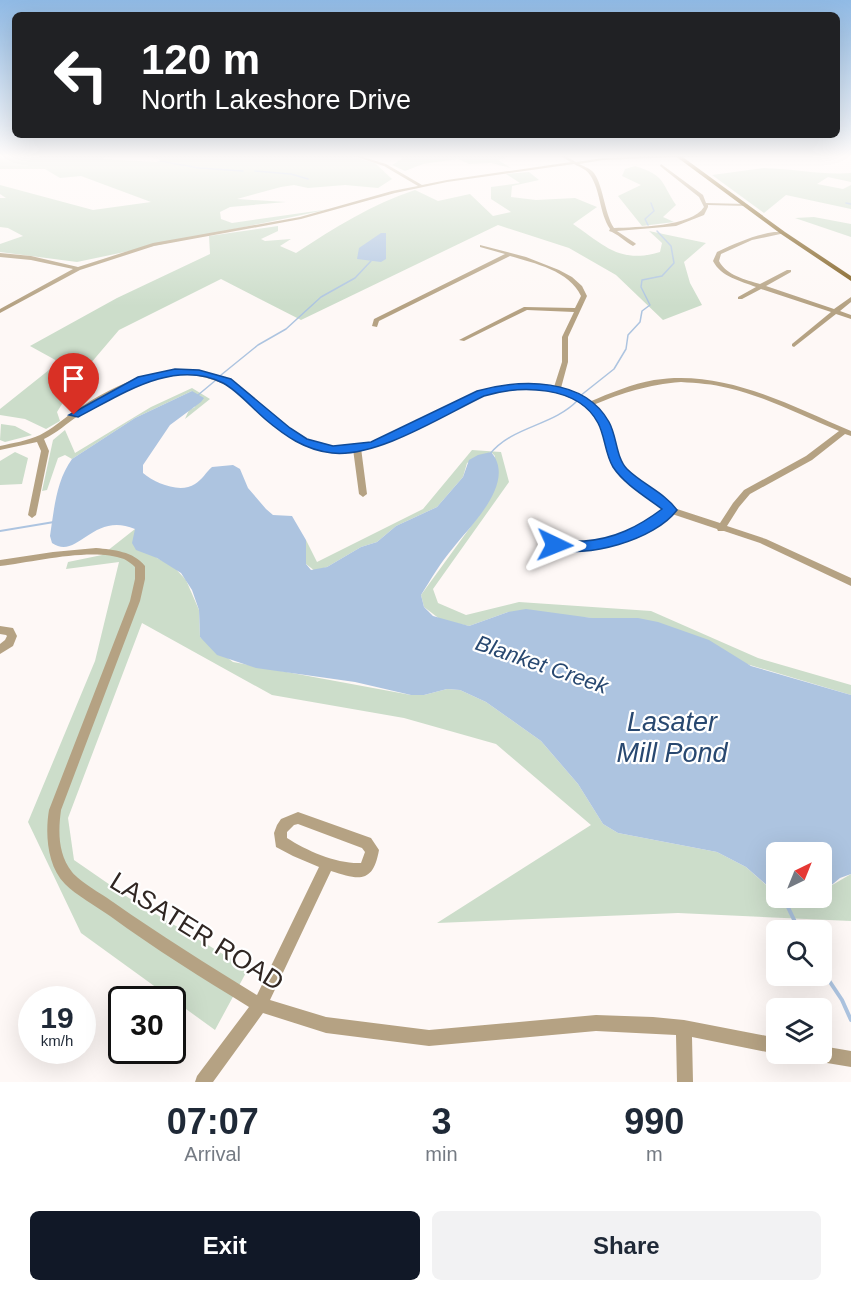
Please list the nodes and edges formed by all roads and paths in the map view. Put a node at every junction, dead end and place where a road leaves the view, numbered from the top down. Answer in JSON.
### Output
{"nodes":[{"id":1,"x":349,"y":205,"type":"edge"},
{"id":2,"x":603,"y":205,"type":"edge"},
{"id":3,"x":705,"y":205,"type":"edge"},
{"id":4,"x":746,"y":205,"type":"edge"},
{"id":5,"x":611,"y":230,"type":"junction"},
{"id":6,"x":783,"y":233,"type":"junction"},
{"id":7,"x":633,"y":244,"type":"dead end"},
{"id":8,"x":482,"y":246,"type":"dead end"},
{"id":9,"x":0,"y":255,"type":"edge"},
{"id":10,"x":508,"y":255,"type":"junction"},
{"id":11,"x":78,"y":269,"type":"junction"},
{"id":12,"x":789,"y":272,"type":"dead end"},
{"id":13,"x":851,"y":279,"type":"edge"},
{"id":14,"x":761,"y":287,"type":"junction"},
{"id":15,"x":740,"y":298,"type":"dead end"},
{"id":16,"x":851,"y":299,"type":"edge"},
{"id":17,"x":576,"y":310,"type":"junction"},
{"id":18,"x":0,"y":311,"type":"edge"},
{"id":19,"x":835,"y":311,"type":"junction"},
{"id":20,"x":851,"y":317,"type":"edge"},
{"id":21,"x":375,"y":326,"type":"dead end"},
{"id":22,"x":462,"y":340,"type":"dead end"},
{"id":23,"x":794,"y":345,"type":"dead end"},
{"id":24,"x":557,"y":390,"type":"junction"},
{"id":25,"x":590,"y":404,"type":"junction"},
{"id":26,"x":847,"y":432,"type":"edge"},
{"id":27,"x":40,"y":438,"type":"junction"},
{"id":28,"x":0,"y":448,"type":"edge"},
{"id":29,"x":357,"y":449,"type":"junction"},
{"id":30,"x":363,"y":494,"type":"dead end"},
{"id":31,"x":671,"y":510,"type":"junction"},
{"id":32,"x":32,"y":515,"type":"dead end"},
{"id":33,"x":722,"y":529,"type":"junction"},
{"id":34,"x":555,"y":545,"type":"dead end"},
{"id":35,"x":0,"y":563,"type":"edge"},
{"id":36,"x":851,"y":582,"type":"edge"},
{"id":37,"x":0,"y":630,"type":"edge"},
{"id":38,"x":0,"y":650,"type":"edge"},
{"id":39,"x":328,"y":863,"type":"junction"},
{"id":40,"x":260,"y":1005,"type":"junction"},
{"id":41,"x":684,"y":1028,"type":"junction"},
{"id":42,"x":766,"y":1044,"type":"edge"},
{"id":43,"x":832,"y":1056,"type":"edge"},
{"id":44,"x":851,"y":1059,"type":"edge"},
{"id":45,"x":203,"y":1082,"type":"edge"},
{"id":46,"x":685,"y":1082,"type":"edge"}],
"edges":[{"from":1,"to":11,"type":"street"},
{"from":2,"to":5,"type":"street"},
{"from":3,"to":5,"type":"street"},
{"from":4,"to":6,"type":"main road"},
{"from":5,"to":7,"type":"street"},
{"from":6,"to":13,"type":"main road"},
{"from":6,"to":14,"type":"street"},
{"from":8,"to":10,"type":"street"},
{"from":9,"to":11,"type":"street"},
{"from":10,"to":17,"type":"street"},
{"from":10,"to":21,"type":"street"},
{"from":11,"to":18,"type":"street"},
{"from":12,"to":14,"type":"street"},
{"from":14,"to":15,"type":"street"},
{"from":14,"to":19,"type":"street"},
{"from":16,"to":19,"type":"street"},
{"from":17,"to":22,"type":"street"},
{"from":17,"to":24,"type":"street"},
{"from":19,"to":20,"type":"street"},
{"from":19,"to":23,"type":"street"},
{"from":24,"to":25,"type":"street"},
{"from":24,"to":29,"type":"street"},
{"from":25,"to":26,"type":"street"},
{"from":25,"to":31,"type":"street"},
{"from":26,"to":33,"type":"street"},
{"from":27,"to":28,"type":"street"},
{"from":27,"to":29,"type":"street"},
{"from":27,"to":32,"type":"street"},
{"from":29,"to":30,"type":"street"},
{"from":31,"to":33,"type":"street"},
{"from":31,"to":34,"type":"street"},
{"from":33,"to":36,"type":"street"},
{"from":35,"to":40,"type":"street","name":"LASATER ROAD"},
{"from":37,"to":38,"type":"street"},
{"from":39,"to":39,"type":"street"},
{"from":39,"to":40,"type":"street"},
{"from":40,"to":41,"type":"street","name":"LASATER ROAD"},
{"from":40,"to":45,"type":"street"},
{"from":41,"to":42,"type":"street","name":"LASATER ROAD"},
{"from":41,"to":46,"type":"street"},
{"from":43,"to":44,"type":"street"}]}
